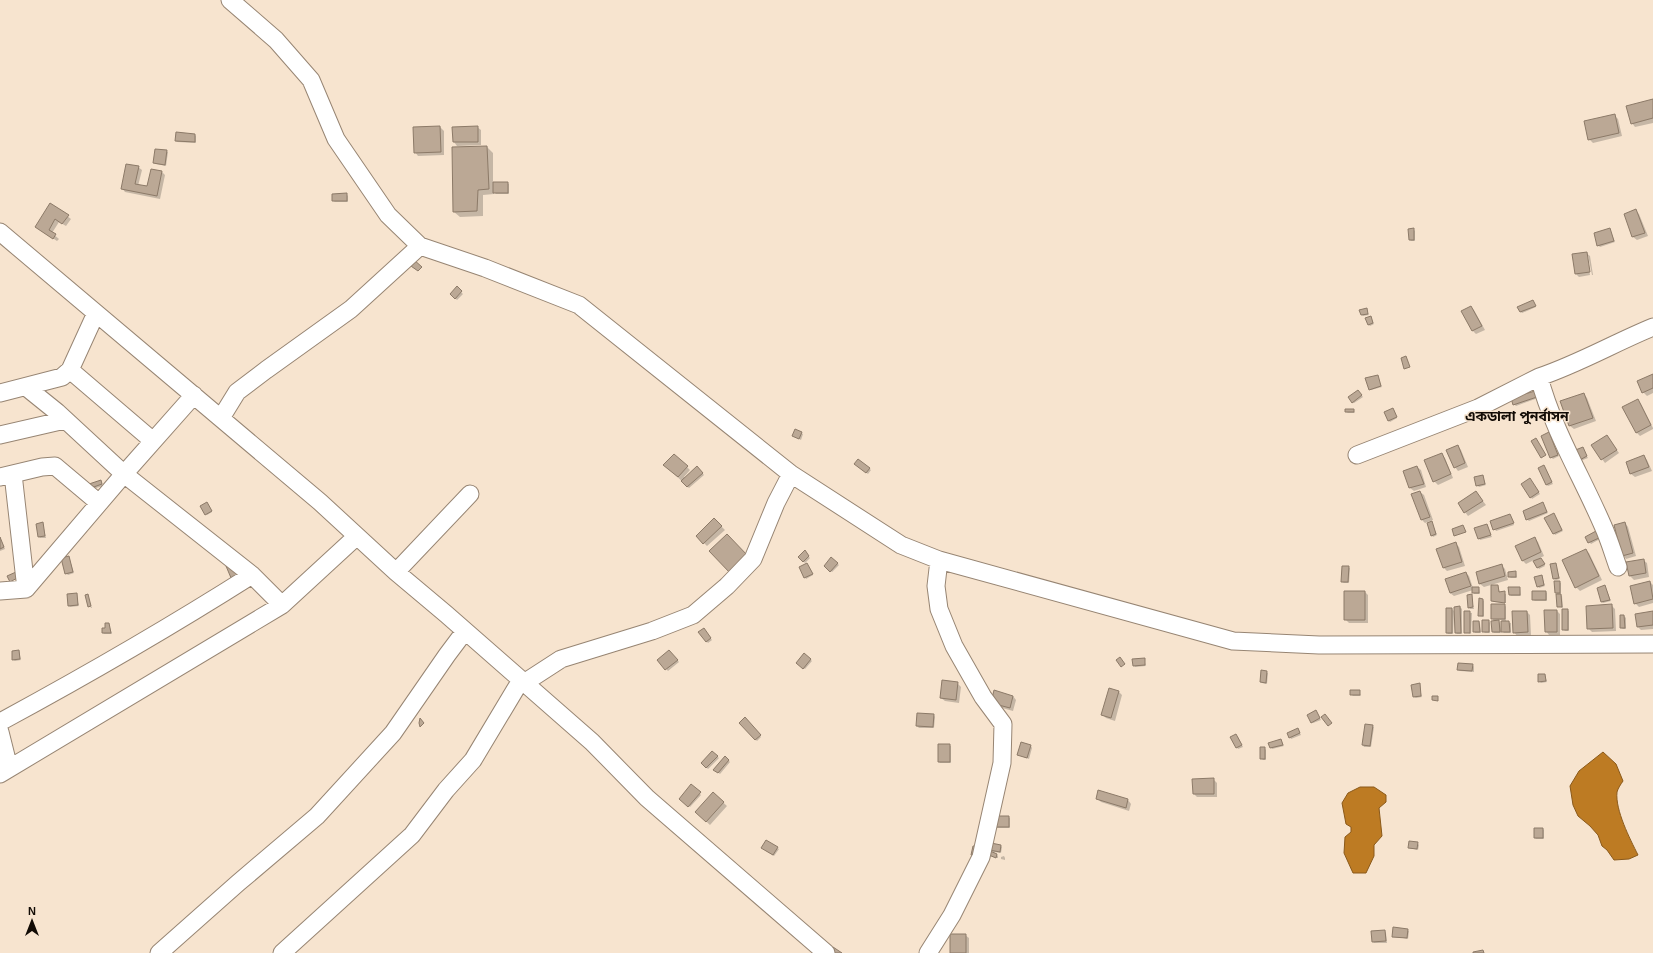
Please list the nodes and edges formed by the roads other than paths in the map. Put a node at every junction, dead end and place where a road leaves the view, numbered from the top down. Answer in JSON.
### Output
{"nodes":[{"id":1,"x":230,"y":0,"type":"edge"},
{"id":2,"x":0,"y":232,"type":"edge"},
{"id":3,"x":420,"y":246,"type":"junction"},
{"id":4,"x":96,"y":313,"type":"junction"},
{"id":5,"x":1653,"y":327,"type":"edge"},
{"id":6,"x":70,"y":370,"type":"junction"},
{"id":7,"x":1539,"y":377,"type":"junction"},
{"id":8,"x":26,"y":387,"type":"junction"},
{"id":9,"x":0,"y":393,"type":"edge"},
{"id":10,"x":194,"y":395,"type":"junction"},
{"id":11,"x":221,"y":418,"type":"junction"},
{"id":12,"x":65,"y":420,"type":"junction"},
{"id":13,"x":0,"y":436,"type":"edge"},
{"id":14,"x":154,"y":441,"type":"junction"},
{"id":15,"x":1357,"y":455,"type":"dead end"},
{"id":16,"x":124,"y":474,"type":"junction"},
{"id":17,"x":791,"y":474,"type":"junction"},
{"id":18,"x":6,"y":476,"type":"edge"},
{"id":19,"x":470,"y":494,"type":"dead end"},
{"id":20,"x":99,"y":503,"type":"junction"},
{"id":21,"x":357,"y":536,"type":"junction"},
{"id":22,"x":939,"y":560,"type":"junction"},
{"id":23,"x":1618,"y":567,"type":"dead end"},
{"id":24,"x":396,"y":572,"type":"junction"},
{"id":25,"x":252,"y":575,"type":"junction"},
{"id":26,"x":26,"y":589,"type":"junction"},
{"id":27,"x":0,"y":591,"type":"edge"},
{"id":28,"x":282,"y":605,"type":"junction"},
{"id":29,"x":465,"y":631,"type":"junction"},
{"id":30,"x":1653,"y":644,"type":"edge"},
{"id":31,"x":523,"y":681,"type":"junction"},
{"id":32,"x":0,"y":725,"type":"edge"},
{"id":33,"x":0,"y":732,"type":"edge"},
{"id":34,"x":5,"y":771,"type":"edge"},
{"id":35,"x":159,"y":953,"type":"edge"},
{"id":36,"x":282,"y":953,"type":"edge"},
{"id":37,"x":826,"y":953,"type":"edge"},
{"id":38,"x":928,"y":953,"type":"edge"}],
"edges":[{"from":1,"to":3,"type":"street"},
{"from":2,"to":4,"type":"street"},
{"from":3,"to":11,"type":"street"},
{"from":3,"to":17,"type":"street"},
{"from":4,"to":6,"type":"street"},
{"from":4,"to":10,"type":"street"},
{"from":5,"to":7,"type":"street"},
{"from":6,"to":8,"type":"street"},
{"from":6,"to":14,"type":"street"},
{"from":7,"to":15,"type":"street"},
{"from":7,"to":23,"type":"street"},
{"from":8,"to":9,"type":"street"},
{"from":8,"to":12,"type":"street"},
{"from":10,"to":11,"type":"street"},
{"from":10,"to":14,"type":"street"},
{"from":11,"to":21,"type":"street"},
{"from":12,"to":13,"type":"street"},
{"from":12,"to":16,"type":"street"},
{"from":14,"to":16,"type":"street"},
{"from":16,"to":20,"type":"street"},
{"from":16,"to":25,"type":"street"},
{"from":17,"to":22,"type":"street"},
{"from":17,"to":31,"type":"street"},
{"from":18,"to":20,"type":"street"},
{"from":18,"to":26,"type":"street"},
{"from":19,"to":24,"type":"street"},
{"from":20,"to":26,"type":"street"},
{"from":21,"to":24,"type":"street"},
{"from":21,"to":28,"type":"street"},
{"from":22,"to":30,"type":"street"},
{"from":22,"to":38,"type":"street"},
{"from":24,"to":29,"type":"street"},
{"from":25,"to":28,"type":"street"},
{"from":25,"to":32,"type":"street"},
{"from":26,"to":27,"type":"street"},
{"from":28,"to":34,"type":"street"},
{"from":29,"to":31,"type":"street"},
{"from":29,"to":35,"type":"street"},
{"from":31,"to":36,"type":"street"},
{"from":31,"to":37,"type":"street"},
{"from":33,"to":34,"type":"street"}]}
